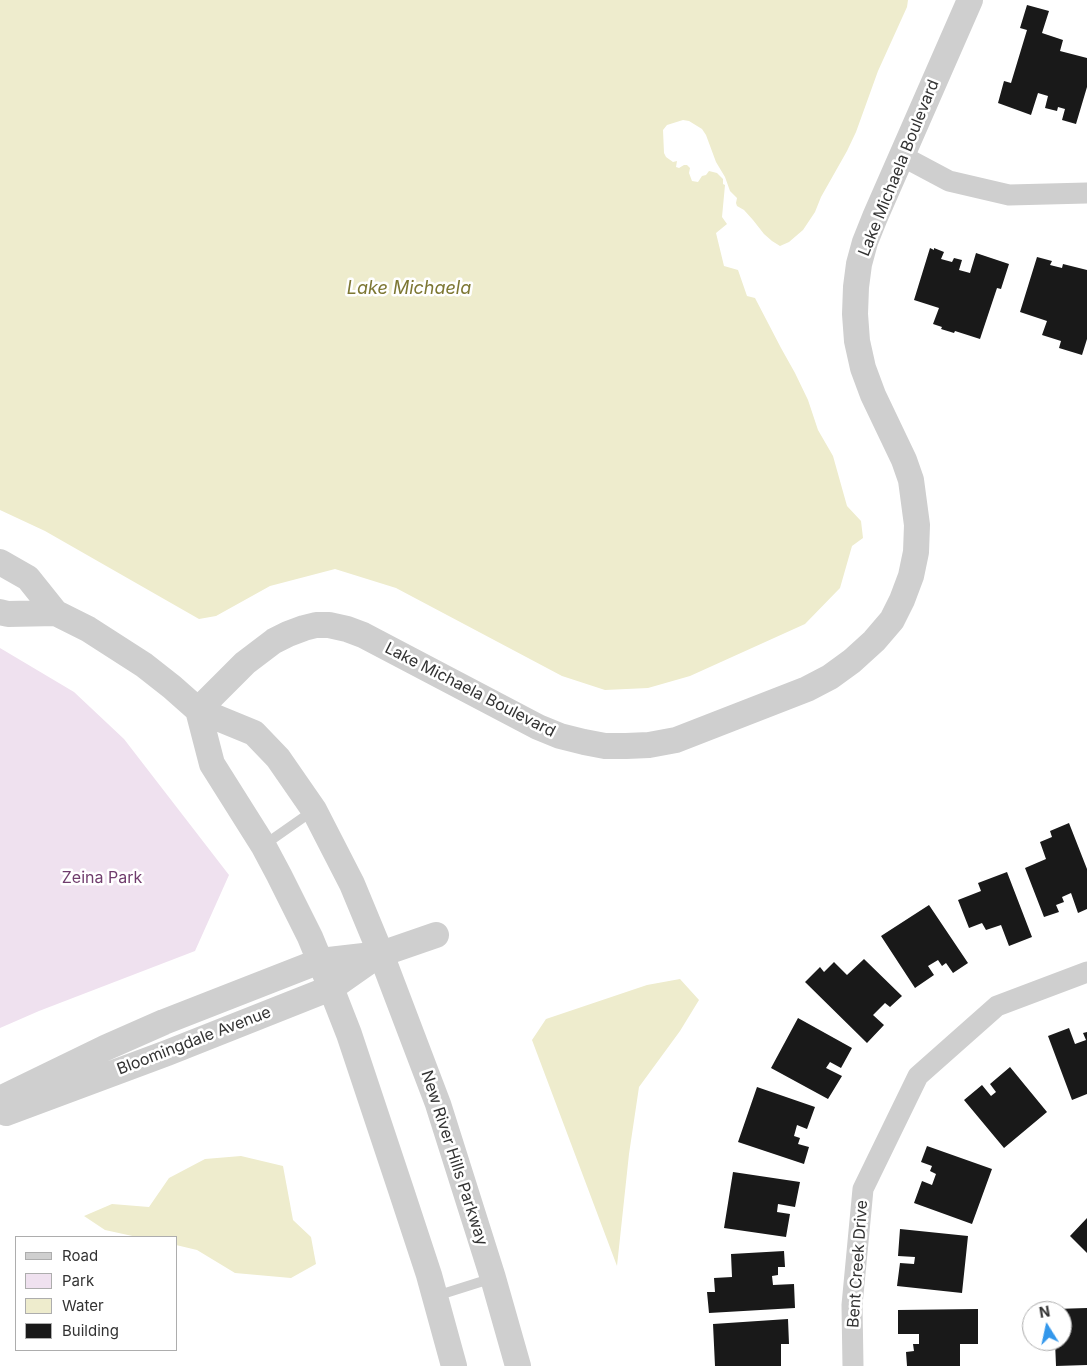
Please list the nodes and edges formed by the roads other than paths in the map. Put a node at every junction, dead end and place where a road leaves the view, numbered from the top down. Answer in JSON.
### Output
{"nodes":[{"id":1,"x":970,"y":0,"type":"edge"},
{"id":2,"x":902,"y":156,"type":"junction"},
{"id":3,"x":1087,"y":193,"type":"edge"},
{"id":4,"x":0,"y":562,"type":"edge"},
{"id":5,"x":0,"y":612,"type":"edge"},
{"id":6,"x":56,"y":613,"type":"junction"},
{"id":7,"x":198,"y":710,"type":"junction"},
{"id":8,"x":314,"y":810,"type":"junction"},
{"id":9,"x":263,"y":845,"type":"junction"},
{"id":10,"x":436,"y":935,"type":"dead end"},
{"id":11,"x":381,"y":954,"type":"junction"},
{"id":12,"x":320,"y":961,"type":"junction"},
{"id":13,"x":1087,"y":972,"type":"edge"},
{"id":14,"x":331,"y":988,"type":"junction"},
{"id":15,"x":0,"y":1099,"type":"edge"},
{"id":16,"x":0,"y":1115,"type":"edge"},
{"id":17,"x":493,"y":1278,"type":"junction"},
{"id":18,"x":435,"y":1297,"type":"junction"},
{"id":19,"x":454,"y":1366,"type":"edge"},
{"id":20,"x":518,"y":1366,"type":"edge"},
{"id":21,"x":853,"y":1366,"type":"edge"}],
"edges":[{"from":1,"to":2,"type":"street","name":"Lake Michaela Boulevard"},
{"from":2,"to":3,"type":"street"},
{"from":2,"to":7,"type":"street","name":"Lake Michaela Boulevard"},
{"from":4,"to":6,"type":"street"},
{"from":5,"to":6,"type":"street"},
{"from":6,"to":7,"type":"street"},
{"from":7,"to":8,"type":"street"},
{"from":7,"to":9,"type":"street"},
{"from":8,"to":9,"type":"lane"},
{"from":8,"to":11,"type":"street"},
{"from":9,"to":12,"type":"street"},
{"from":10,"to":11,"type":"street","name":"Bloomingdale Avenue"},
{"from":11,"to":12,"type":"street","name":"Bloomingdale Avenue"},
{"from":11,"to":14,"type":"street","name":"Bloomingdale Avenue"},
{"from":11,"to":17,"type":"street","name":"New River Hills Parkway"},
{"from":12,"to":14,"type":"street"},
{"from":12,"to":15,"type":"street","name":"Bloomingdale Avenue"},
{"from":13,"to":21,"type":"street","name":"Bent Creek Drive"},
{"from":14,"to":16,"type":"street","name":"Bloomingdale Avenue"},
{"from":14,"to":18,"type":"street"},
{"from":17,"to":18,"type":"lane"},
{"from":17,"to":20,"type":"street","name":"New River Hills Parkway"},
{"from":18,"to":19,"type":"street"}]}
